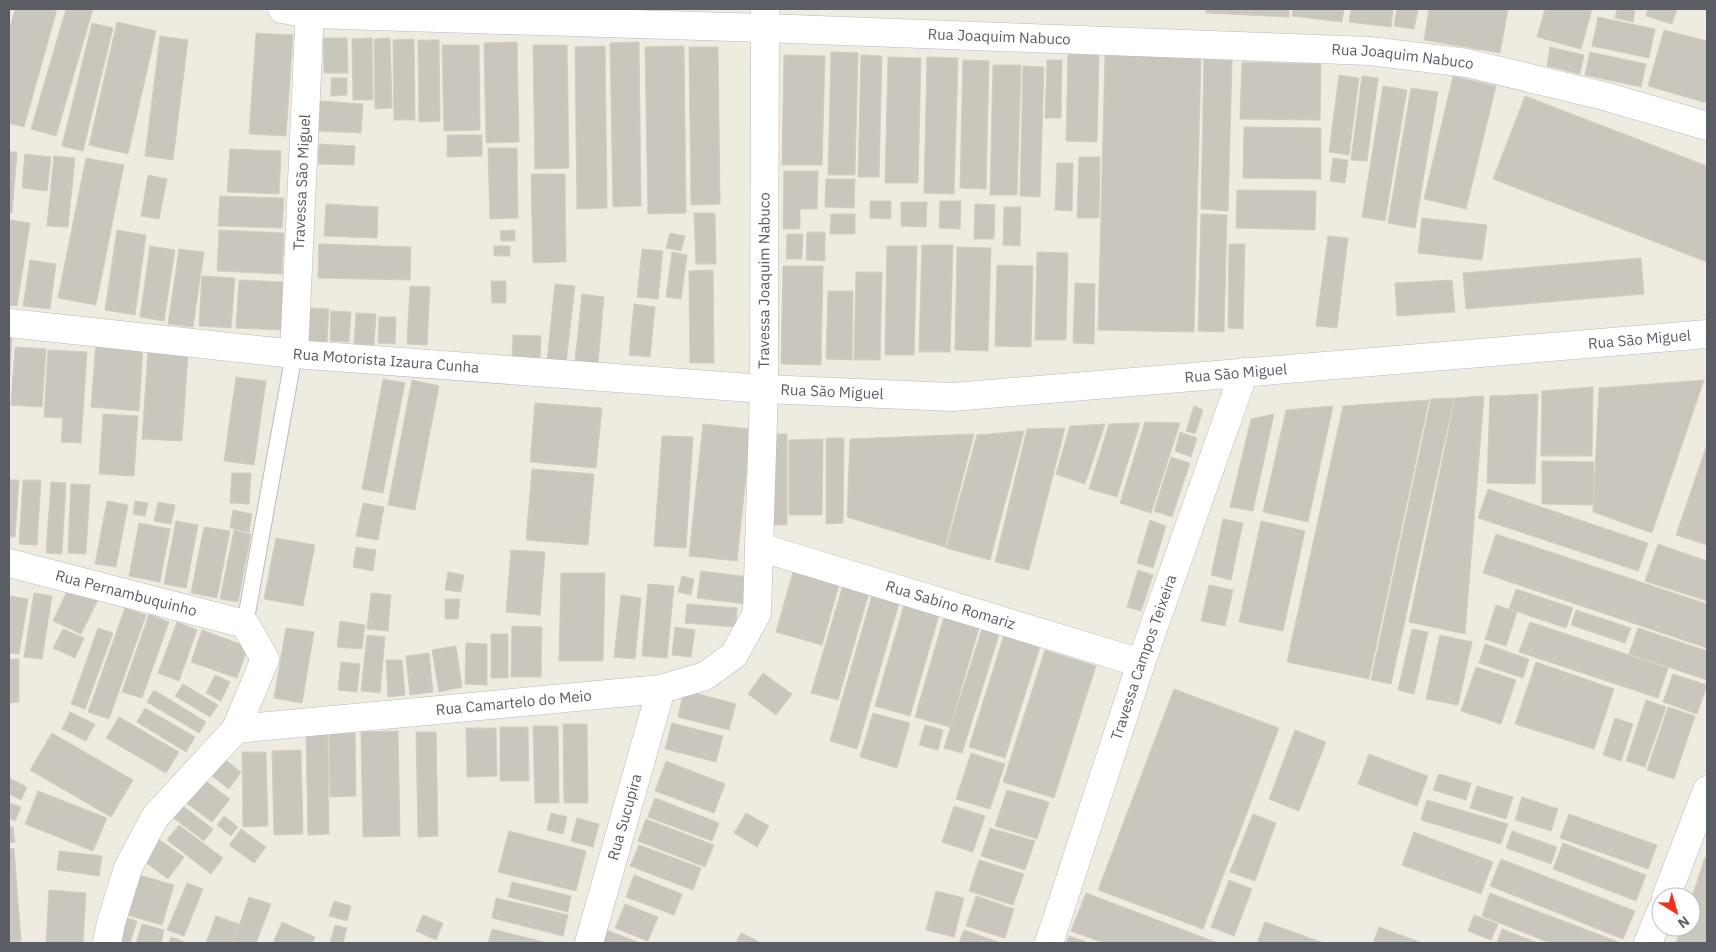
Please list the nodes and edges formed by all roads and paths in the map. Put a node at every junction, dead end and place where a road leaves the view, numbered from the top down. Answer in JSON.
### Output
{"nodes":[{"id":1,"x":282,"y":9,"type":"edge"},
{"id":2,"x":310,"y":11,"type":"edge"},
{"id":3,"x":765,"y":18,"type":"edge"},
{"id":4,"x":1707,"y":126,"type":"edge"},
{"id":5,"x":9,"y":323,"type":"edge"},
{"id":6,"x":1707,"y":334,"type":"edge"},
{"id":7,"x":294,"y":354,"type":"junction"},
{"id":8,"x":1244,"y":372,"type":"junction"},
{"id":9,"x":764,"y":389,"type":"junction"},
{"id":10,"x":759,"y":547,"type":"junction"},
{"id":11,"x":9,"y":563,"type":"edge"},
{"id":12,"x":757,"y":613,"type":"joint"},
{"id":13,"x":245,"y":624,"type":"junction"},
{"id":14,"x":1141,"y":663,"type":"junction"},
{"id":15,"x":661,"y":690,"type":"junction"},
{"id":16,"x":236,"y":729,"type":"junction"},
{"id":17,"x":1707,"y":790,"type":"edge"},
{"id":18,"x":1702,"y":822,"type":"edge"},
{"id":19,"x":1671,"y":887,"type":"edge"},
{"id":20,"x":107,"y":943,"type":"edge"},
{"id":21,"x":589,"y":943,"type":"edge"},
{"id":22,"x":1049,"y":943,"type":"edge"}],
"edges":[{"from":1,"to":2,"type":"street","name":"Rua Joaquim Nabuco"},
{"from":2,"to":3,"type":"street","name":"Rua Joaquim Nabuco"},
{"from":2,"to":7,"type":"street","name":"Travessa São Miguel"},
{"from":3,"to":4,"type":"street","name":"Rua Joaquim Nabuco"},
{"from":3,"to":9,"type":"street","name":"Travessa Joaquim Nabuco"},
{"from":5,"to":7,"type":"street","name":"Rua Motorista Izaura Cunha"},
{"from":6,"to":8,"type":"street","name":"Rua São Miguel"},
{"from":7,"to":9,"type":"street","name":"Rua Motorista Izaura Cunha"},
{"from":7,"to":13,"type":"lane"},
{"from":8,"to":9,"type":"street","name":"Rua São Miguel"},
{"from":8,"to":14,"type":"street","name":"Travessa Campos Teixeira"},
{"from":9,"to":10,"type":"street","name":"Travessa Joaquim Nabuco"},
{"from":10,"to":12,"type":"street","name":"Travessa Joaquim Nabuco"},
{"from":10,"to":14,"type":"street","name":"Rua Sabino Romariz"},
{"from":11,"to":13,"type":"street","name":"Rua Pernambuquinho"},
{"from":12,"to":15,"type":"street","name":"Rua Camartelo do Meio"},
{"from":13,"to":16,"type":"street"},
{"from":14,"to":22,"type":"street","name":"Travessa Campos Teixeira"},
{"from":15,"to":16,"type":"street","name":"Rua Camartelo do Meio"},
{"from":15,"to":21,"type":"street","name":"Rua Sucupira"},
{"from":16,"to":20,"type":"street"},
{"from":17,"to":18,"type":"street"},
{"from":18,"to":19,"type":"street"}]}
